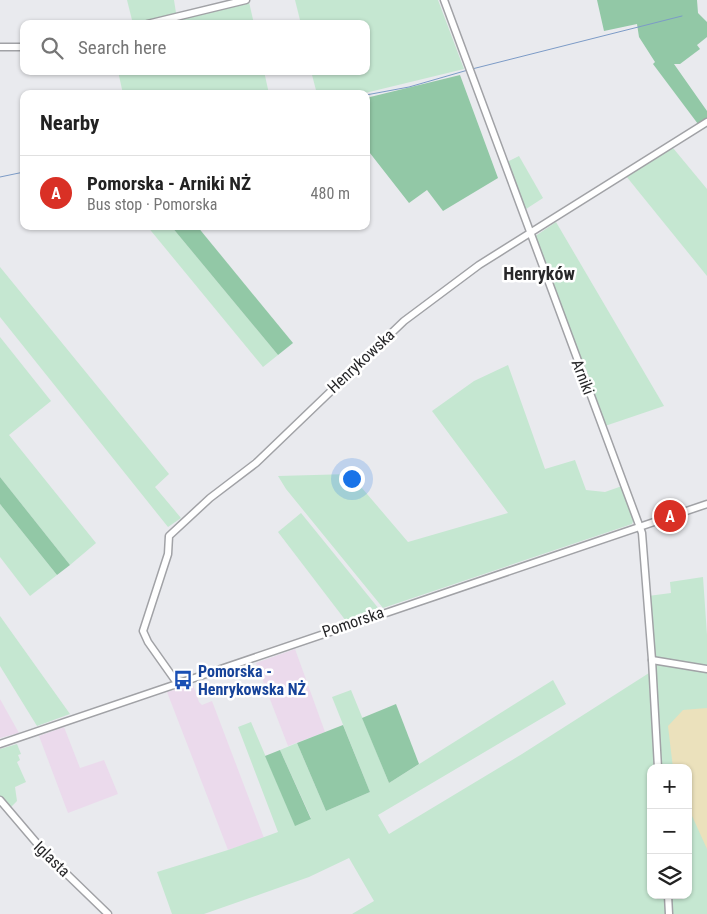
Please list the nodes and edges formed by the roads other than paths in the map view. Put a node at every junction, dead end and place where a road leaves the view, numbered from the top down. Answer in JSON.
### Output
{"nodes":[{"id":1,"x":246,"y":0,"type":"edge"},
{"id":2,"x":444,"y":0,"type":"edge"},
{"id":3,"x":164,"y":20,"type":"edge"},
{"id":4,"x":20,"y":47,"type":"edge"},
{"id":5,"x":0,"y":48,"type":"edge"},
{"id":6,"x":707,"y":122,"type":"edge"},
{"id":7,"x":530,"y":235,"type":"junction"},
{"id":8,"x":707,"y":504,"type":"edge"},
{"id":9,"x":639,"y":526,"type":"junction"},
{"id":10,"x":652,"y":660,"type":"junction"},
{"id":11,"x":707,"y":669,"type":"edge"},
{"id":12,"x":177,"y":682,"type":"junction"},
{"id":13,"x":0,"y":744,"type":"edge"},
{"id":14,"x":658,"y":764,"type":"edge"},
{"id":15,"x":0,"y":800,"type":"edge"},
{"id":16,"x":668,"y":899,"type":"edge"},
{"id":17,"x":108,"y":914,"type":"edge"},
{"id":18,"x":669,"y":914,"type":"edge"}],
"edges":[{"from":1,"to":3,"type":"street"},
{"from":2,"to":7,"type":"street","name":"Arniki"},
{"from":4,"to":5,"type":"street"},
{"from":6,"to":7,"type":"street","name":"Henrykowska"},
{"from":7,"to":9,"type":"street","name":"Arniki"},
{"from":7,"to":12,"type":"street","name":"Henrykowska"},
{"from":8,"to":9,"type":"street","name":"Pomorska"},
{"from":9,"to":10,"type":"street","name":"Arniki"},
{"from":9,"to":12,"type":"street","name":"Pomorska"},
{"from":10,"to":11,"type":"street"},
{"from":10,"to":14,"type":"street","name":"Arniki"},
{"from":12,"to":13,"type":"street","name":"Pomorska"},
{"from":15,"to":17,"type":"street","name":"Iglasta"},
{"from":16,"to":18,"type":"street"}]}
